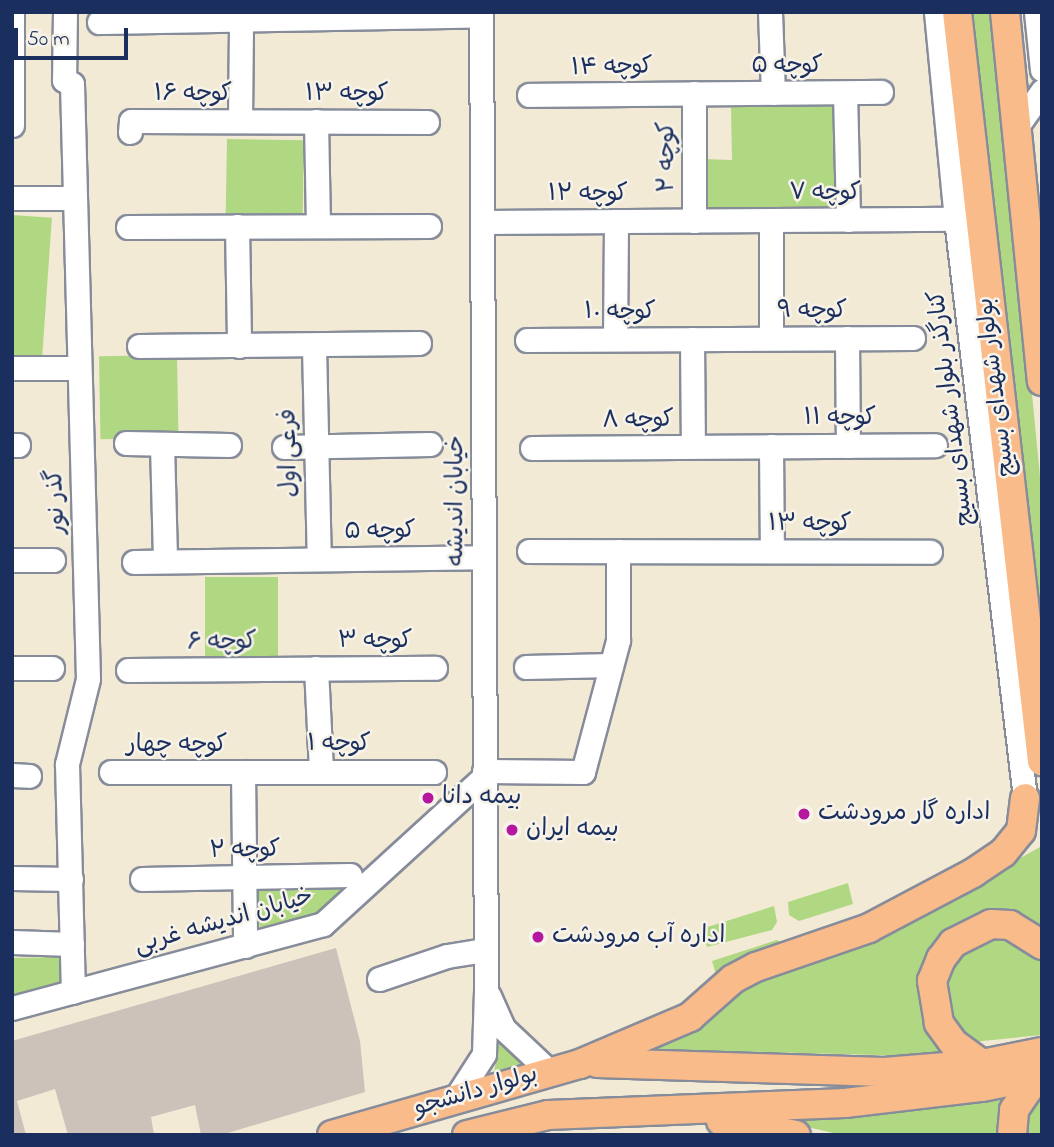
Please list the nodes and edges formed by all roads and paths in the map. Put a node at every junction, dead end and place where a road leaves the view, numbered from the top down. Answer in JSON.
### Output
{"nodes":[{"id":1,"x":65,"y":12,"type":"edge"},
{"id":2,"x":771,"y":12,"type":"edge"},
{"id":3,"x":936,"y":12,"type":"edge"},
{"id":4,"x":957,"y":12,"type":"edge"},
{"id":5,"x":1005,"y":12,"type":"edge"},
{"id":6,"x":1036,"y":12,"type":"edge"},
{"id":7,"x":12,"y":13,"type":"edge"},
{"id":8,"x":317,"y":14,"type":"edge"},
{"id":9,"x":481,"y":14,"type":"edge"},
{"id":10,"x":165,"y":16,"type":"edge"},
{"id":11,"x":241,"y":19,"type":"junction"},
{"id":12,"x":13,"y":21,"type":"edge"},
{"id":13,"x":100,"y":22,"type":"dead end"},
{"id":14,"x":1042,"y":70,"type":"edge"},
{"id":15,"x":1042,"y":91,"type":"edge"},
{"id":16,"x":881,"y":92,"type":"dead end"},
{"id":17,"x":694,"y":93,"type":"junction"},
{"id":18,"x":773,"y":93,"type":"junction"},
{"id":19,"x":845,"y":93,"type":"junction"},
{"id":20,"x":944,"y":93,"type":"junction"},
{"id":21,"x":529,"y":95,"type":"dead end"},
{"id":22,"x":240,"y":121,"type":"junction"},
{"id":23,"x":267,"y":121,"type":"joint"},
{"id":24,"x":316,"y":121,"type":"junction"},
{"id":25,"x":427,"y":121,"type":"dead end"},
{"id":26,"x":13,"y":125,"type":"edge"},
{"id":27,"x":1016,"y":128,"type":"junction"},
{"id":28,"x":130,"y":132,"type":"dead end"},
{"id":29,"x":971,"y":154,"type":"junction"},
{"id":30,"x":12,"y":198,"type":"edge"},
{"id":31,"x":72,"y":198,"type":"junction"},
{"id":32,"x":956,"y":219,"type":"junction"},
{"id":33,"x":848,"y":220,"type":"junction"},
{"id":34,"x":694,"y":221,"type":"junction"},
{"id":35,"x":771,"y":221,"type":"junction"},
{"id":36,"x":482,"y":222,"type":"junction"},
{"id":37,"x":616,"y":222,"type":"junction"},
{"id":38,"x":237,"y":226,"type":"junction"},
{"id":39,"x":318,"y":226,"type":"junction"},
{"id":40,"x":429,"y":226,"type":"dead end"},
{"id":41,"x":128,"y":227,"type":"dead end"},
{"id":42,"x":771,"y":338,"type":"junction"},
{"id":43,"x":847,"y":338,"type":"junction"},
{"id":44,"x":913,"y":338,"type":"dead end"},
{"id":45,"x":615,"y":339,"type":"junction"},
{"id":46,"x":702,"y":339,"type":"junction"},
{"id":47,"x":527,"y":340,"type":"dead end"},
{"id":48,"x":419,"y":342,"type":"dead end"},
{"id":49,"x":139,"y":346,"type":"dead end"},
{"id":50,"x":239,"y":346,"type":"junction"},
{"id":51,"x":314,"y":346,"type":"junction"},
{"id":52,"x":12,"y":368,"type":"edge"},
{"id":53,"x":79,"y":368,"type":"junction"},
{"id":54,"x":1042,"y":381,"type":"edge"},
{"id":55,"x":126,"y":443,"type":"dead end"},
{"id":56,"x":162,"y":444,"type":"junction"},
{"id":57,"x":430,"y":444,"type":"dead end"},
{"id":58,"x":229,"y":445,"type":"dead end"},
{"id":59,"x":316,"y":445,"type":"junction"},
{"id":60,"x":935,"y":445,"type":"dead end"},
{"id":61,"x":693,"y":446,"type":"junction"},
{"id":62,"x":746,"y":446,"type":"joint"},
{"id":63,"x":771,"y":446,"type":"junction"},
{"id":64,"x":848,"y":446,"type":"junction"},
{"id":65,"x":284,"y":447,"type":"dead end"},
{"id":66,"x":531,"y":448,"type":"dead end"},
{"id":67,"x":529,"y":551,"type":"dead end"},
{"id":68,"x":618,"y":551,"type":"junction"},
{"id":69,"x":772,"y":551,"type":"junction"},
{"id":70,"x":930,"y":552,"type":"dead end"},
{"id":71,"x":484,"y":557,"type":"junction"},
{"id":72,"x":319,"y":559,"type":"junction"},
{"id":73,"x":12,"y":560,"type":"edge"},
{"id":74,"x":53,"y":560,"type":"dead end"},
{"id":75,"x":165,"y":561,"type":"junction"},
{"id":76,"x":134,"y":562,"type":"dead end"},
{"id":77,"x":1019,"y":571,"type":"junction"},
{"id":78,"x":1003,"y":613,"type":"junction"},
{"id":79,"x":611,"y":665,"type":"junction"},
{"id":80,"x":526,"y":667,"type":"dead end"},
{"id":81,"x":12,"y":668,"type":"edge"},
{"id":82,"x":52,"y":668,"type":"dead end"},
{"id":83,"x":316,"y":668,"type":"junction"},
{"id":84,"x":435,"y":668,"type":"dead end"},
{"id":85,"x":128,"y":670,"type":"dead end"},
{"id":86,"x":1042,"y":761,"type":"edge"},
{"id":87,"x":111,"y":772,"type":"dead end"},
{"id":88,"x":243,"y":772,"type":"junction"},
{"id":89,"x":321,"y":772,"type":"junction"},
{"id":90,"x":434,"y":772,"type":"dead end"},
{"id":91,"x":484,"y":774,"type":"junction"},
{"id":92,"x":1026,"y":798,"type":"joint"},
{"id":93,"x":350,"y":875,"type":"dead end"},
{"id":94,"x":244,"y":877,"type":"junction"},
{"id":95,"x":12,"y":878,"type":"edge"},
{"id":96,"x":71,"y":879,"type":"junction"},
{"id":97,"x":142,"y":879,"type":"dead end"},
{"id":98,"x":12,"y":942,"type":"edge"},
{"id":99,"x":72,"y":944,"type":"junction"},
{"id":100,"x":1042,"y":945,"type":"edge"},
{"id":101,"x":245,"y":946,"type":"junction"},
{"id":102,"x":484,"y":950,"type":"junction"},
{"id":103,"x":379,"y":979,"type":"dead end"},
{"id":104,"x":486,"y":990,"type":"junction"},
{"id":105,"x":73,"y":992,"type":"junction"},
{"id":106,"x":12,"y":1009,"type":"edge"},
{"id":107,"x":982,"y":1063,"type":"junction"},
{"id":108,"x":580,"y":1064,"type":"junction"},
{"id":109,"x":1040,"y":1068,"type":"edge"},
{"id":110,"x":549,"y":1071,"type":"junction"},
{"id":111,"x":457,"y":1096,"type":"junction"},
{"id":112,"x":656,"y":1111,"type":"junction"},
{"id":113,"x":332,"y":1135,"type":"edge"},
{"id":114,"x":467,"y":1135,"type":"edge"},
{"id":115,"x":796,"y":1135,"type":"edge"},
{"id":116,"x":1012,"y":1135,"type":"edge"}],
"edges":[{"from":1,"to":31,"type":"street","name":"گذر نور"},
{"from":2,"to":18,"type":"street"},
{"from":3,"to":20,"type":"street","name":"کنارگذر بلوار شهدای بسیج"},
{"from":4,"to":29,"type":"main road","name":"بولوار شهدای بسیج"},
{"from":5,"to":27,"type":"main road","name":"بولوار شهدای بسیج"},
{"from":6,"to":14,"type":"street"},
{"from":7,"to":12,"type":"street"},
{"from":8,"to":9,"type":"street"},
{"from":8,"to":11,"type":"street"},
{"from":9,"to":36,"type":"street","name":"خیابان اندیشه"},
{"from":10,"to":11,"type":"street"},
{"from":10,"to":13,"type":"street"},
{"from":11,"to":22,"type":"street"},
{"from":12,"to":26,"type":"street"},
{"from":15,"to":27,"type":"street"},
{"from":16,"to":19,"type":"street","name":"کوچه ۵"},
{"from":17,"to":18,"type":"street","name":"کوچه ۵"},
{"from":17,"to":21,"type":"street","name":"کوچه ۱۴"},
{"from":17,"to":34,"type":"street","name":"کوچه ۲"},
{"from":18,"to":19,"type":"street","name":"کوچه ۵"},
{"from":19,"to":33,"type":"street"},
{"from":20,"to":29,"type":"street"},
{"from":20,"to":32,"type":"street","name":"کنارگذر بلوار شهدای بسیج"},
{"from":22,"to":23,"type":"street","name":"کوچه ۱۶"},
{"from":22,"to":28,"type":"street","name":"کوچه ۱۶"},
{"from":23,"to":24,"type":"street","name":"کوچه ۱۳"},
{"from":24,"to":25,"type":"street","name":"کوچه ۱۳"},
{"from":24,"to":39,"type":"street"},
{"from":27,"to":54,"type":"main road","name":"بولوار شهدای بسیج"},
{"from":29,"to":77,"type":"main road","name":"بولوار شهدای بسیج"},
{"from":30,"to":31,"type":"street"},
{"from":31,"to":53,"type":"street","name":"گذر نور"},
{"from":32,"to":33,"type":"street","name":"کوچه ۷"},
{"from":32,"to":78,"type":"street","name":"کنارگذر بلوار شهدای بسیج"},
{"from":33,"to":35,"type":"street","name":"کوچه ۷"},
{"from":34,"to":35,"type":"street","name":"کوچه ۷"},
{"from":34,"to":37,"type":"street","name":"کوچه ۱۲"},
{"from":35,"to":42,"type":"street"},
{"from":36,"to":37,"type":"street","name":"کوچه ۱۲"},
{"from":36,"to":71,"type":"street","name":"خیابان اندیشه"},
{"from":37,"to":45,"type":"street"},
{"from":38,"to":39,"type":"street"},
{"from":38,"to":41,"type":"street"},
{"from":38,"to":50,"type":"street"},
{"from":39,"to":40,"type":"street"},
{"from":42,"to":43,"type":"street","name":"کوچه ۹"},
{"from":42,"to":46,"type":"street","name":"کوچه ۹"},
{"from":43,"to":44,"type":"street","name":"کوچه ۹"},
{"from":43,"to":64,"type":"street"},
{"from":45,"to":46,"type":"street","name":"کوچه ۱۰"},
{"from":45,"to":47,"type":"street","name":"کوچه ۱۰"},
{"from":46,"to":61,"type":"street"},
{"from":48,"to":51,"type":"street"},
{"from":49,"to":50,"type":"street"},
{"from":50,"to":51,"type":"street"},
{"from":51,"to":59,"type":"street","name":"فرعی اول"},
{"from":52,"to":53,"type":"street"},
{"from":53,"to":96,"type":"street","name":"گذر نور"},
{"from":55,"to":56,"type":"street"},
{"from":56,"to":58,"type":"street"},
{"from":56,"to":75,"type":"street"},
{"from":57,"to":59,"type":"street"},
{"from":59,"to":65,"type":"street"},
{"from":59,"to":72,"type":"street","name":"فرعی اول"},
{"from":60,"to":64,"type":"street","name":"کوچه ۱۱"},
{"from":61,"to":62,"type":"street","name":"کوچه ۸"},
{"from":61,"to":66,"type":"street","name":"کوچه ۸"},
{"from":62,"to":63,"type":"street","name":"کوچه ۱۱"},
{"from":63,"to":64,"type":"street","name":"کوچه ۱۱"},
{"from":63,"to":69,"type":"street"},
{"from":67,"to":68,"type":"street"},
{"from":68,"to":69,"type":"street","name":"کوچه ۱۳"},
{"from":68,"to":79,"type":"street"},
{"from":69,"to":70,"type":"street","name":"کوچه ۱۳"},
{"from":71,"to":72,"type":"street","name":"کوچه ۵"},
{"from":71,"to":91,"type":"street","name":"خیابان اندیشه"},
{"from":72,"to":75,"type":"street"},
{"from":73,"to":74,"type":"street"},
{"from":75,"to":76,"type":"street"},
{"from":77,"to":78,"type":"street"},
{"from":77,"to":86,"type":"main road","name":"بولوار شهدای بسیج"},
{"from":78,"to":92,"type":"street","name":"کنارگذر بلوار شهدای بسیج"},
{"from":79,"to":80,"type":"street"},
{"from":79,"to":91,"type":"street"},
{"from":81,"to":82,"type":"street"},
{"from":83,"to":84,"type":"street","name":"کوچه ۳"},
{"from":83,"to":85,"type":"street","name":"کوچه ۶"},
{"from":83,"to":89,"type":"street"},
{"from":87,"to":88,"type":"street","name":"کوچه چهار"},
{"from":88,"to":89,"type":"street","name":"کوچه ۱"},
{"from":88,"to":94,"type":"street"},
{"from":89,"to":90,"type":"street","name":"کوچه ۱"},
{"from":91,"to":101,"type":"street","name":"خیابان اندیشه غربی"},
{"from":91,"to":102,"type":"street","name":"خیابان اندیشه"},
{"from":92,"to":108,"type":"main road"},
{"from":93,"to":94,"type":"street","name":"کوچه ۲"},
{"from":94,"to":97,"type":"street","name":"کوچه ۲"},
{"from":94,"to":101,"type":"street"},
{"from":95,"to":96,"type":"street"},
{"from":96,"to":99,"type":"street","name":"گذر نور"},
{"from":98,"to":99,"type":"street"},
{"from":99,"to":105,"type":"street","name":"گذر نور"},
{"from":100,"to":107,"type":"main road"},
{"from":101,"to":105,"type":"street","name":"خیابان اندیشه غربی"},
{"from":102,"to":103,"type":"street"},
{"from":102,"to":104,"type":"street","name":"خیابان اندیشه"},
{"from":104,"to":110,"type":"street"},
{"from":104,"to":111,"type":"street","name":"خیابان اندیشه"},
{"from":105,"to":106,"type":"street","name":"خیابان اندیشه غربی"},
{"from":107,"to":108,"type":"main road"},
{"from":107,"to":109,"type":"main road"},
{"from":108,"to":110,"type":"main road","name":"بولوار دانشجو"},
{"from":109,"to":112,"type":"main road"},
{"from":109,"to":116,"type":"main road"},
{"from":110,"to":111,"type":"main road","name":"بولوار دانشجو"},
{"from":111,"to":113,"type":"main road","name":"بولوار دانشجو"},
{"from":112,"to":114,"type":"main road","name":"بولوار دانشجو"},
{"from":112,"to":115,"type":"main road"}]}
